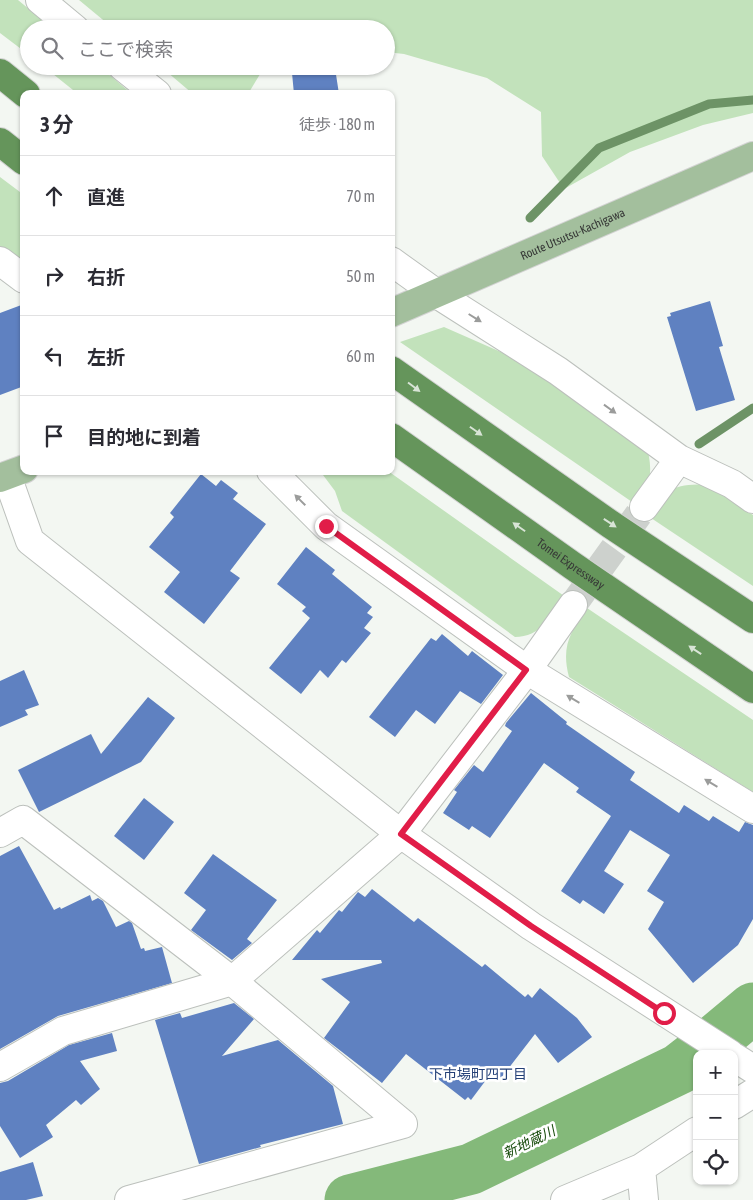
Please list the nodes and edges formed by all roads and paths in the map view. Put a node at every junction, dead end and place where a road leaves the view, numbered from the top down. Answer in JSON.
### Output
{"nodes":[{"id":1,"x":40,"y":0,"type":"edge"},
{"id":2,"x":64,"y":20,"type":"edge"},
{"id":3,"x":0,"y":72,"type":"edge"},
{"id":4,"x":133,"y":75,"type":"edge"},
{"id":5,"x":21,"y":90,"type":"edge"},
{"id":6,"x":152,"y":90,"type":"edge"},
{"id":7,"x":0,"y":142,"type":"edge"},
{"id":8,"x":753,"y":156,"type":"edge"},
{"id":9,"x":20,"y":158,"type":"edge"},
{"id":10,"x":0,"y":261,"type":"edge"},
{"id":11,"x":395,"y":264,"type":"edge"},
{"id":12,"x":20,"y":276,"type":"edge"},
{"id":13,"x":437,"y":294,"type":"junction"},
{"id":14,"x":395,"y":311,"type":"edge"},
{"id":15,"x":395,"y":373,"type":"edge"},
{"id":16,"x":395,"y":439,"type":"edge"},
{"id":17,"x":679,"y":459,"type":"junction"},
{"id":18,"x":10,"y":474,"type":"edge"},
{"id":19,"x":275,"y":475,"type":"edge"},
{"id":20,"x":753,"y":499,"type":"edge"},
{"id":21,"x":644,"y":507,"type":"tunnel mouth"},
{"id":22,"x":573,"y":605,"type":"tunnel mouth"},
{"id":23,"x":753,"y":620,"type":"edge"},
{"id":24,"x":526,"y":670,"type":"junction"},
{"id":25,"x":744,"y":683,"type":"edge"},
{"id":26,"x":753,"y":809,"type":"edge"},
{"id":27,"x":0,"y":833,"type":"edge"},
{"id":28,"x":401,"y":834,"type":"junction"},
{"id":29,"x":232,"y":981,"type":"junction"},
{"id":30,"x":724,"y":1050,"type":"edge"},
{"id":31,"x":738,"y":1060,"type":"edge"},
{"id":32,"x":0,"y":1067,"type":"edge"},
{"id":33,"x":753,"y":1069,"type":"edge"},
{"id":34,"x":753,"y":1093,"type":"edge"},
{"id":35,"x":738,"y":1102,"type":"edge"},
{"id":36,"x":693,"y":1134,"type":"edge"},
{"id":37,"x":641,"y":1168,"type":"junction"},
{"id":38,"x":129,"y":1200,"type":"edge"},
{"id":39,"x":565,"y":1200,"type":"edge"},
{"id":40,"x":644,"y":1200,"type":"edge"}],
"edges":[{"from":1,"to":2,"type":"street"},
{"from":3,"to":5,"type":"highway"},
{"from":4,"to":6,"type":"street"},
{"from":7,"to":9,"type":"highway"},
{"from":8,"to":13,"type":"main road","name":"Route Utsutsu-Kachigawa"},
{"from":10,"to":12,"type":"street"},
{"from":11,"to":13,"type":"street"},
{"from":13,"to":14,"type":"main road","name":"Route Utsutsu-Kachigawa"},
{"from":13,"to":17,"type":"street","one_way":true},
{"from":15,"to":23,"type":"highway","one_way":true},
{"from":25,"to":16,"type":"highway","name":"Tomei Expressway","one_way":true},
{"from":17,"to":20,"type":"street"},
{"from":17,"to":21,"type":"street"},
{"from":18,"to":28,"type":"street"},
{"from":24,"to":19,"type":"street","one_way":true},
{"from":22,"to":24,"type":"street"},
{"from":26,"to":24,"type":"street","one_way":true},
{"from":24,"to":28,"type":"street"},
{"from":27,"to":29,"type":"street"},
{"from":28,"to":29,"type":"street"},
{"from":28,"to":30,"type":"street"},
{"from":29,"to":32,"type":"street"},
{"from":29,"to":38,"type":"street"},
{"from":31,"to":33,"type":"street"},
{"from":34,"to":35,"type":"street"},
{"from":36,"to":37,"type":"street"},
{"from":37,"to":39,"type":"street"},
{"from":37,"to":40,"type":"street"}]}
